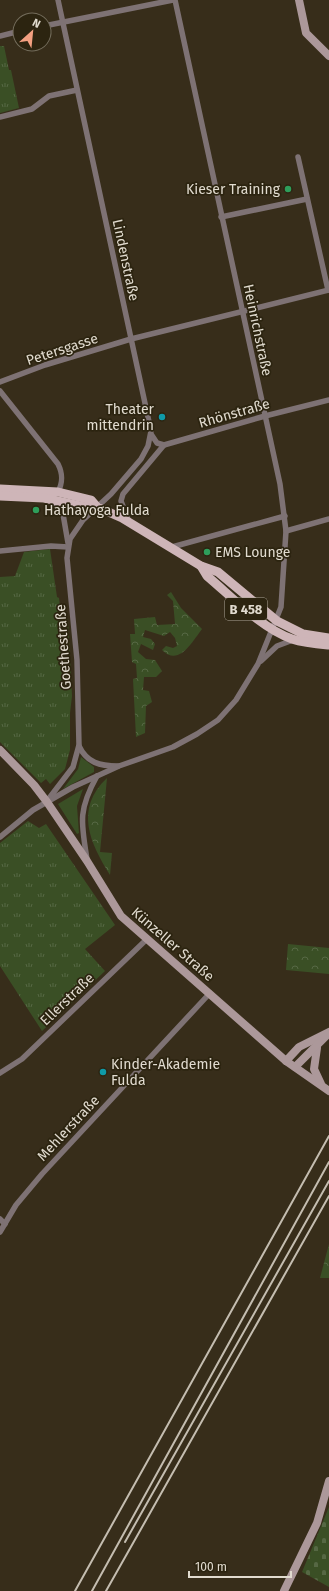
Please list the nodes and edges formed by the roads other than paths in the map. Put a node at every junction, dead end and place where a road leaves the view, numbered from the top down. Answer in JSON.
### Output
{"nodes":[{"id":1,"x":58,"y":0,"type":"edge"},
{"id":2,"x":174,"y":0,"type":"edge"},
{"id":3,"x":298,"y":0,"type":"edge"},
{"id":4,"x":62,"y":22,"type":"junction"},
{"id":5,"x":52,"y":24,"type":"edge"},
{"id":6,"x":12,"y":33,"type":"edge"},
{"id":7,"x":0,"y":36,"type":"edge"},
{"id":8,"x":329,"y":56,"type":"edge"},
{"id":9,"x":77,"y":90,"type":"junction"},
{"id":10,"x":0,"y":117,"type":"edge"},
{"id":11,"x":298,"y":157,"type":"dead end"},
{"id":12,"x":307,"y":199,"type":"junction"},
{"id":13,"x":221,"y":217,"type":"junction"},
{"id":14,"x":328,"y":290,"type":"edge"},
{"id":15,"x":242,"y":312,"type":"junction"},
{"id":16,"x":131,"y":339,"type":"junction"},
{"id":17,"x":0,"y":382,"type":"edge"},
{"id":18,"x":0,"y":391,"type":"edge"},
{"id":19,"x":329,"y":400,"type":"edge"},
{"id":20,"x":265,"y":416,"type":"junction"},
{"id":21,"x":151,"y":434,"type":"junction"},
{"id":22,"x":164,"y":445,"type":"junction"},
{"id":23,"x":0,"y":489,"type":"edge"},
{"id":24,"x":58,"y":492,"type":"junction"},
{"id":25,"x":0,"y":496,"type":"edge"},
{"id":26,"x":51,"y":500,"type":"junction"},
{"id":27,"x":97,"y":507,"type":"junction"},
{"id":28,"x":285,"y":516,"type":"junction"},
{"id":29,"x":329,"y":519,"type":"edge"},
{"id":30,"x":129,"y":522,"type":"junction"},
{"id":31,"x":286,"y":531,"type":"junction"},
{"id":32,"x":68,"y":547,"type":"junction"},
{"id":33,"x":172,"y":547,"type":"junction"},
{"id":34,"x":0,"y":551,"type":"edge"},
{"id":35,"x":275,"y":626,"type":"junction"},
{"id":36,"x":329,"y":638,"type":"edge"},
{"id":37,"x":294,"y":640,"type":"junction"},
{"id":38,"x":329,"y":645,"type":"edge"},
{"id":39,"x":258,"y":664,"type":"junction"},
{"id":40,"x":79,"y":746,"type":"junction"},
{"id":41,"x":0,"y":750,"type":"edge"},
{"id":42,"x":119,"y":766,"type":"junction"},
{"id":43,"x":97,"y":776,"type":"junction"},
{"id":44,"x":47,"y":802,"type":"junction"},
{"id":45,"x":0,"y":837,"type":"edge"},
{"id":46,"x":88,"y":861,"type":"junction"},
{"id":47,"x":147,"y":939,"type":"junction"},
{"id":48,"x":210,"y":993,"type":"junction"},
{"id":49,"x":329,"y":1033,"type":"edge"},
{"id":50,"x":316,"y":1048,"type":"junction"},
{"id":51,"x":286,"y":1061,"type":"junction"},
{"id":52,"x":295,"y":1067,"type":"junction"},
{"id":53,"x":0,"y":1073,"type":"edge"},
{"id":54,"x":326,"y":1089,"type":"edge"},
{"id":55,"x":2,"y":1222,"type":"edge"},
{"id":56,"x":0,"y":1232,"type":"edge"},
{"id":57,"x":329,"y":1481,"type":"edge"},
{"id":58,"x":284,"y":1591,"type":"edge"}],
"edges":[{"from":1,"to":4,"type":"street","name":"Lindenstraße"},
{"from":2,"to":4,"type":"street"},
{"from":2,"to":13,"type":"street","name":"Heinrichstraße"},
{"from":3,"to":8,"type":"main road"},
{"from":4,"to":5,"type":"street"},
{"from":4,"to":9,"type":"street","name":"Lindenstraße"},
{"from":6,"to":7,"type":"street"},
{"from":9,"to":10,"type":"street"},
{"from":9,"to":16,"type":"street","name":"Lindenstraße"},
{"from":11,"to":12,"type":"street"},
{"from":12,"to":13,"type":"street"},
{"from":12,"to":14,"type":"street"},
{"from":13,"to":15,"type":"street","name":"Heinrichstraße"},
{"from":14,"to":15,"type":"street","name":"Petersgasse"},
{"from":15,"to":16,"type":"street","name":"Petersgasse"},
{"from":15,"to":20,"type":"street","name":"Heinrichstraße"},
{"from":16,"to":17,"type":"street","name":"Petersgasse"},
{"from":16,"to":21,"type":"street","name":"Lindenstraße"},
{"from":18,"to":24,"type":"street"},
{"from":19,"to":20,"type":"street","name":"Rhönstraße"},
{"from":20,"to":22,"type":"street","name":"Rhönstraße"},
{"from":20,"to":28,"type":"street","name":"Heinrichstraße"},
{"from":21,"to":22,"type":"street"},
{"from":21,"to":27,"type":"street"},
{"from":22,"to":30,"type":"street"},
{"from":23,"to":24,"type":"main road","number":"B 458"},
{"from":24,"to":27,"type":"main road","number":"B 458"},
{"from":25,"to":26,"type":"main road","number":"B 458"},
{"from":26,"to":27,"type":"main road","number":"B 458"},
{"from":26,"to":32,"type":"street","name":"Goethestraße"},
{"from":27,"to":30,"type":"main road","number":"B 458"},
{"from":27,"to":32,"type":"street","name":"Goethestraße"},
{"from":28,"to":31,"type":"street","name":"Heinrichstraße"},
{"from":28,"to":33,"type":"street"},
{"from":29,"to":31,"type":"street"},
{"from":30,"to":33,"type":"main road","number":"B 458"},
{"from":31,"to":35,"type":"street","name":"Heinrichstraße"},
{"from":32,"to":34,"type":"street"},
{"from":32,"to":40,"type":"street","name":"Goethestraße"},
{"from":33,"to":35,"type":"main road","number":"B 458"},
{"from":35,"to":36,"type":"main road","number":"B 458"},
{"from":35,"to":37,"type":"main road","number":"B 458"},
{"from":35,"to":39,"type":"street","name":"Heinrichstraße"},
{"from":37,"to":38,"type":"main road","number":"B 458"},
{"from":37,"to":39,"type":"street","name":"Heinrichstraße"},
{"from":39,"to":42,"type":"street","name":"Heinrichstraße"},
{"from":40,"to":42,"type":"street"},
{"from":40,"to":44,"type":"street","name":"Goethestraße"},
{"from":41,"to":44,"type":"main road","name":"Künzeller Straße"},
{"from":42,"to":43,"type":"street","name":"Heinrichstraße"},
{"from":43,"to":44,"type":"street","name":"Heinrichstraße"},
{"from":43,"to":46,"type":"street"},
{"from":44,"to":45,"type":"street","name":"Heinrichstraße"},
{"from":44,"to":46,"type":"main road","name":"Künzeller Straße"},
{"from":46,"to":47,"type":"main road","name":"Künzeller Straße"},
{"from":47,"to":48,"type":"main road","name":"Künzeller Straße"},
{"from":47,"to":53,"type":"street","name":"Ellerstraße"},
{"from":48,"to":51,"type":"main road","name":"Künzeller Straße"},
{"from":48,"to":55,"type":"street","name":"Mehlerstraße"},
{"from":49,"to":50,"type":"main road"},
{"from":49,"to":51,"type":"main road"},
{"from":50,"to":52,"type":"main road"},
{"from":50,"to":54,"type":"main road"},
{"from":51,"to":52,"type":"main road","name":"Künzeller Straße"},
{"from":52,"to":54,"type":"main road","name":"Künzeller Straße"},
{"from":55,"to":56,"type":"street","name":"Mehlerstraße"},
{"from":57,"to":58,"type":"main road"}]}
